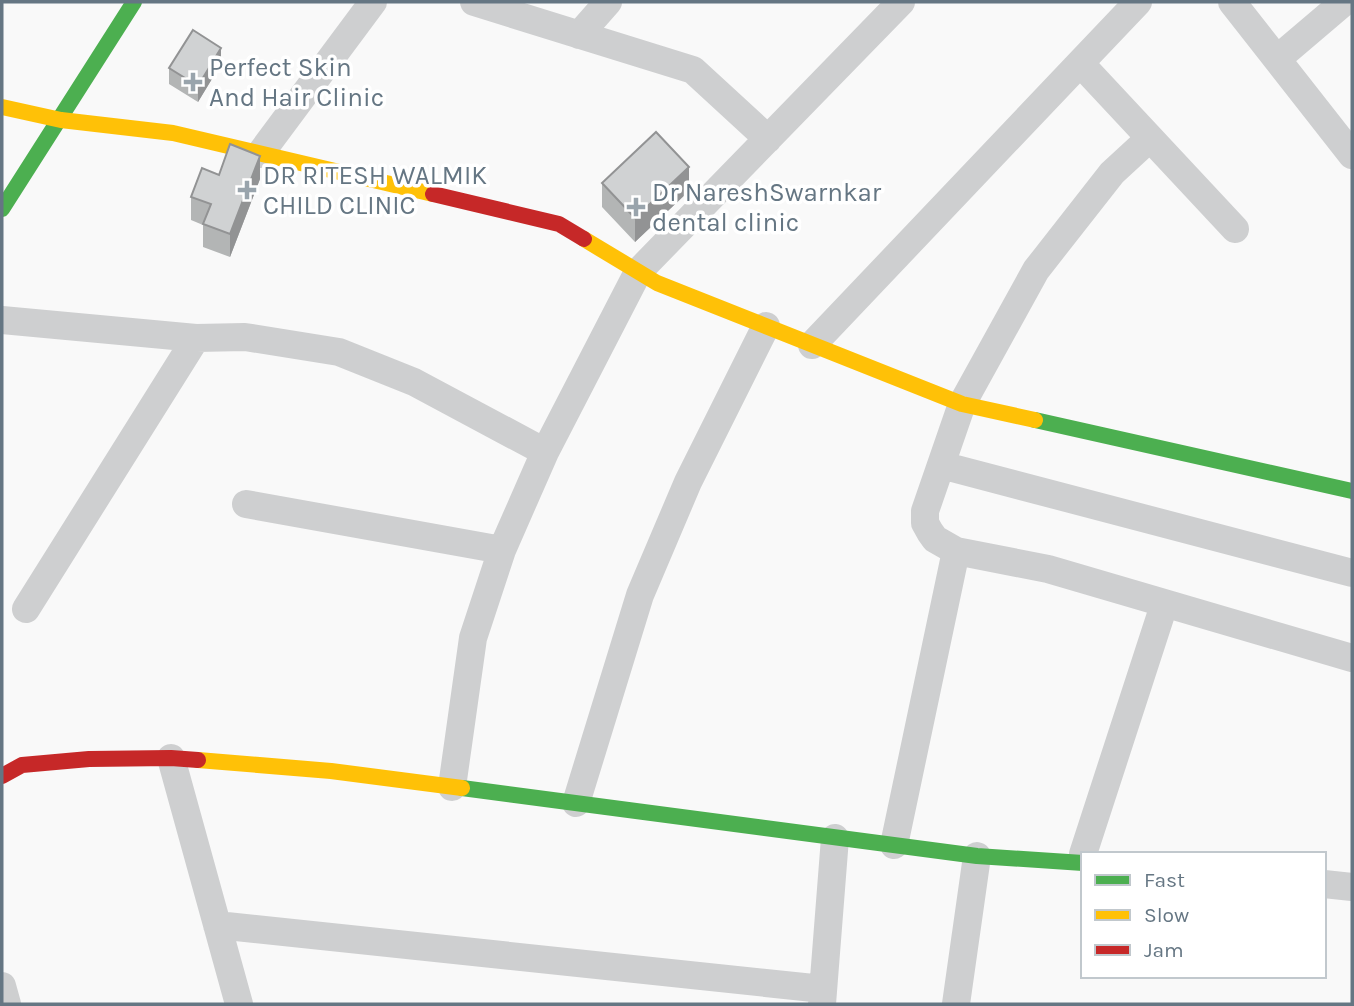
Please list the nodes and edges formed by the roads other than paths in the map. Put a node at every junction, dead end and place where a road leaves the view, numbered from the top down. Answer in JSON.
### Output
{"nodes":[{"id":1,"x":134,"y":2,"type":"edge"},
{"id":2,"x":373,"y":2,"type":"edge"},
{"id":3,"x":474,"y":2,"type":"edge"},
{"id":4,"x":608,"y":2,"type":"edge"},
{"id":5,"x":901,"y":2,"type":"edge"},
{"id":6,"x":1138,"y":2,"type":"edge"},
{"id":7,"x":1232,"y":2,"type":"edge"},
{"id":8,"x":1344,"y":2,"type":"edge"},
{"id":9,"x":579,"y":35,"type":"junction"},
{"id":10,"x":1277,"y":60,"type":"junction"},
{"id":11,"x":1080,"y":63,"type":"junction"},
{"id":12,"x":2,"y":107,"type":"edge"},
{"id":13,"x":61,"y":120,"type":"junction"},
{"id":14,"x":1150,"y":138,"type":"junction"},
{"id":15,"x":768,"y":139,"type":"junction"},
{"id":16,"x":260,"y":154,"type":"junction"},
{"id":17,"x":1352,"y":155,"type":"edge"},
{"id":18,"x":2,"y":209,"type":"edge"},
{"id":19,"x":1235,"y":229,"type":"dead end"},
{"id":20,"x":638,"y":272,"type":"junction"},
{"id":21,"x":2,"y":320,"type":"edge"},
{"id":22,"x":766,"y":326,"type":"junction"},
{"id":23,"x":196,"y":338,"type":"junction"},
{"id":24,"x":812,"y":345,"type":"junction"},
{"id":25,"x":961,"y":404,"type":"junction"},
{"id":26,"x":545,"y":452,"type":"junction"},
{"id":27,"x":941,"y":465,"type":"junction"},
{"id":28,"x":1352,"y":491,"type":"edge"},
{"id":29,"x":246,"y":504,"type":"dead end"},
{"id":30,"x":502,"y":550,"type":"junction"},
{"id":31,"x":956,"y":551,"type":"junction"},
{"id":32,"x":1352,"y":573,"type":"edge"},
{"id":33,"x":1164,"y":605,"type":"junction"},
{"id":34,"x":26,"y":609,"type":"dead end"},
{"id":35,"x":1352,"y":659,"type":"edge"},
{"id":36,"x":172,"y":758,"type":"junction"},
{"id":37,"x":2,"y":776,"type":"edge"},
{"id":38,"x":452,"y":787,"type":"junction"},
{"id":39,"x":576,"y":803,"type":"junction"},
{"id":40,"x":835,"y":838,"type":"junction"},
{"id":41,"x":894,"y":845,"type":"junction"},
{"id":42,"x":1084,"y":852,"type":"edge"},
{"id":43,"x":977,"y":856,"type":"junction"},
{"id":44,"x":1081,"y":858,"type":"edge"},
{"id":45,"x":1326,"y":884,"type":"edge"},
{"id":46,"x":1352,"y":887,"type":"edge"},
{"id":47,"x":217,"y":925,"type":"junction"},
{"id":48,"x":2,"y":986,"type":"edge"},
{"id":49,"x":822,"y":997,"type":"edge"},
{"id":50,"x":7,"y":1004,"type":"edge"},
{"id":51,"x":239,"y":1004,"type":"edge"},
{"id":52,"x":956,"y":1004,"type":"edge"}],
"edges":[{"from":1,"to":13,"type":"street"},
{"from":2,"to":16,"type":"street"},
{"from":3,"to":9,"type":"street"},
{"from":4,"to":9,"type":"street"},
{"from":5,"to":15,"type":"street"},
{"from":6,"to":11,"type":"street"},
{"from":7,"to":10,"type":"street"},
{"from":8,"to":10,"type":"street"},
{"from":9,"to":15,"type":"street"},
{"from":10,"to":17,"type":"street"},
{"from":11,"to":14,"type":"street"},
{"from":11,"to":24,"type":"street"},
{"from":12,"to":13,"type":"street"},
{"from":13,"to":16,"type":"street"},
{"from":13,"to":18,"type":"street"},
{"from":14,"to":19,"type":"street"},
{"from":14,"to":25,"type":"street"},
{"from":15,"to":20,"type":"street"},
{"from":16,"to":20,"type":"street"},
{"from":20,"to":22,"type":"street"},
{"from":20,"to":26,"type":"street"},
{"from":21,"to":23,"type":"street"},
{"from":22,"to":24,"type":"street"},
{"from":22,"to":39,"type":"street"},
{"from":23,"to":26,"type":"street"},
{"from":23,"to":34,"type":"street"},
{"from":24,"to":25,"type":"street"},
{"from":25,"to":27,"type":"street"},
{"from":25,"to":28,"type":"street"},
{"from":26,"to":30,"type":"street"},
{"from":27,"to":31,"type":"street"},
{"from":27,"to":32,"type":"street"},
{"from":29,"to":30,"type":"street"},
{"from":30,"to":38,"type":"street"},
{"from":31,"to":33,"type":"street"},
{"from":31,"to":41,"type":"street"},
{"from":33,"to":35,"type":"street"},
{"from":33,"to":42,"type":"street"},
{"from":36,"to":37,"type":"street"},
{"from":36,"to":38,"type":"street"},
{"from":36,"to":47,"type":"street"},
{"from":38,"to":39,"type":"street"},
{"from":39,"to":40,"type":"street"},
{"from":40,"to":41,"type":"street"},
{"from":40,"to":49,"type":"street"},
{"from":41,"to":43,"type":"street"},
{"from":43,"to":44,"type":"street"},
{"from":43,"to":52,"type":"street"},
{"from":45,"to":46,"type":"street"},
{"from":47,"to":49,"type":"street"},
{"from":47,"to":51,"type":"street"},
{"from":48,"to":50,"type":"street"}]}
